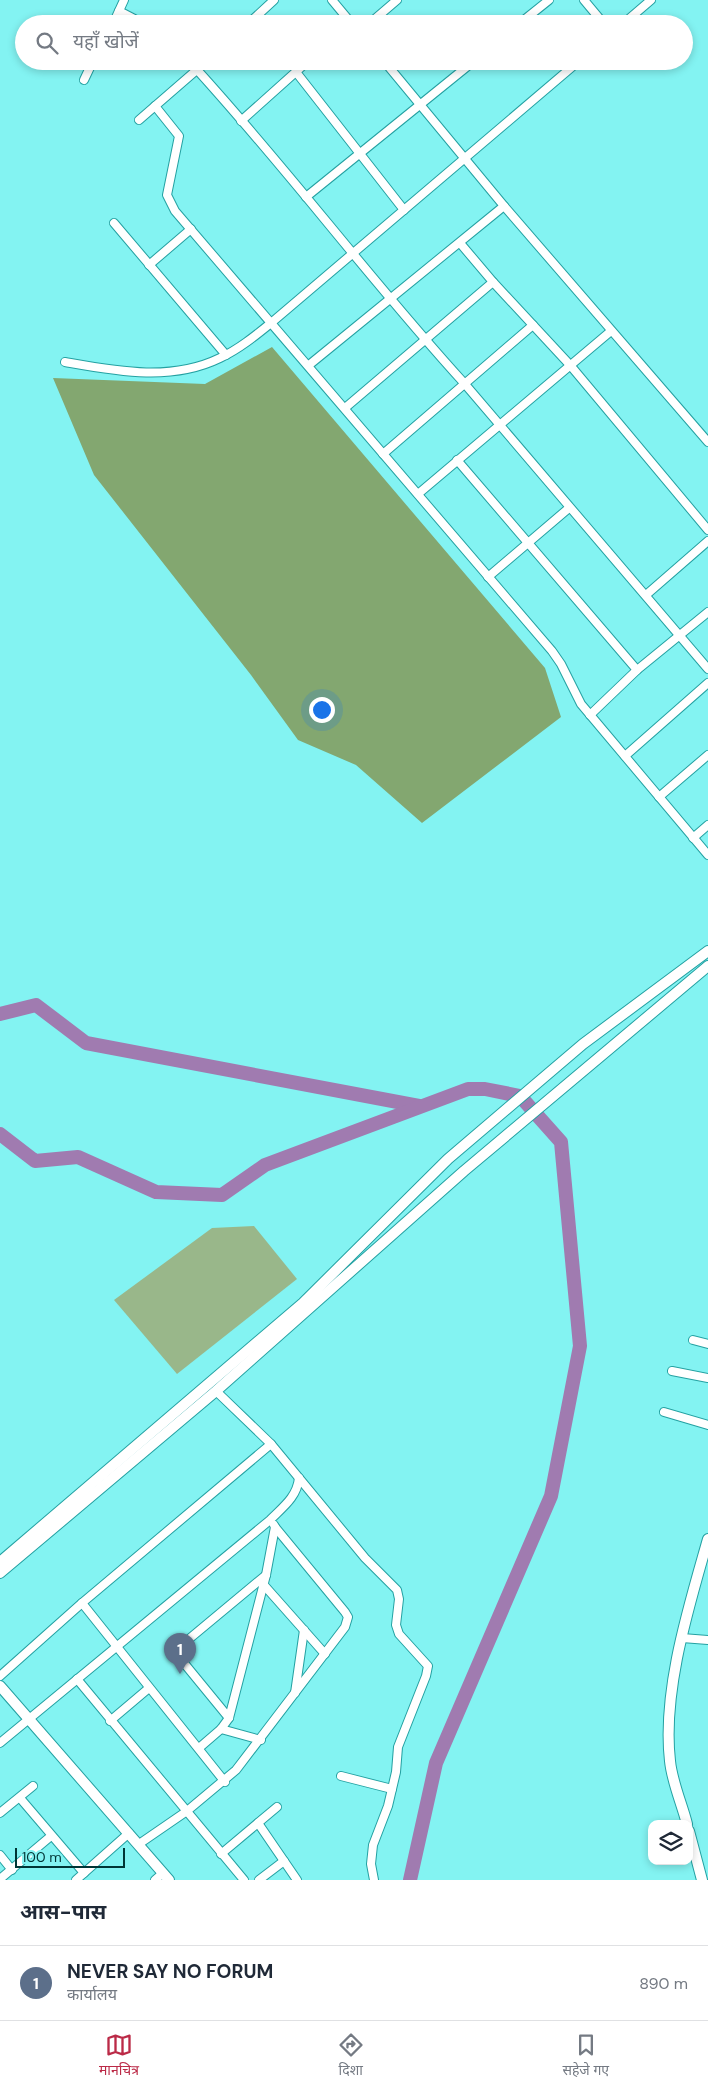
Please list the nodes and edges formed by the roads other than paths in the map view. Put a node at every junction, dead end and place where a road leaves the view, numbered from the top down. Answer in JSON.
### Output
{"nodes":[{"id":1,"x":124,"y":0,"type":"edge"},
{"id":2,"x":274,"y":0,"type":"edge"},
{"id":3,"x":332,"y":0,"type":"edge"},
{"id":4,"x":397,"y":0,"type":"edge"},
{"id":5,"x":548,"y":0,"type":"edge"},
{"id":6,"x":584,"y":0,"type":"edge"},
{"id":7,"x":651,"y":0,"type":"edge"},
{"id":8,"x":119,"y":11,"type":"junction"},
{"id":9,"x":117,"y":15,"type":"edge"},
{"id":10,"x":127,"y":15,"type":"edge"},
{"id":11,"x":258,"y":15,"type":"edge"},
{"id":12,"x":344,"y":15,"type":"edge"},
{"id":13,"x":380,"y":15,"type":"edge"},
{"id":14,"x":530,"y":15,"type":"edge"},
{"id":15,"x":596,"y":15,"type":"edge"},
{"id":16,"x":634,"y":15,"type":"edge"},
{"id":17,"x":89,"y":70,"type":"edge"},
{"id":18,"x":197,"y":70,"type":"joint"},
{"id":19,"x":392,"y":70,"type":"edge"},
{"id":20,"x":463,"y":70,"type":"edge"},
{"id":21,"x":568,"y":70,"type":"edge"},
{"id":22,"x":296,"y":72,"type":"joint"},
{"id":23,"x":84,"y":80,"type":"dead end"},
{"id":24,"x":421,"y":104,"type":"junction"},
{"id":25,"x":155,"y":106,"type":"junction"},
{"id":26,"x":139,"y":120,"type":"dead end"},
{"id":27,"x":241,"y":121,"type":"junction"},
{"id":28,"x":360,"y":153,"type":"junction"},
{"id":29,"x":465,"y":158,"type":"junction"},
{"id":30,"x":306,"y":197,"type":"junction"},
{"id":31,"x":504,"y":206,"type":"junction"},
{"id":32,"x":404,"y":210,"type":"junction"},
{"id":33,"x":114,"y":223,"type":"dead end"},
{"id":34,"x":191,"y":229,"type":"junction"},
{"id":35,"x":460,"y":243,"type":"junction"},
{"id":36,"x":353,"y":254,"type":"junction"},
{"id":37,"x":149,"y":264,"type":"junction"},
{"id":38,"x":493,"y":282,"type":"junction"},
{"id":39,"x":391,"y":300,"type":"junction"},
{"id":40,"x":271,"y":323,"type":"junction"},
{"id":41,"x":533,"y":325,"type":"junction"},
{"id":42,"x":612,"y":331,"type":"junction"},
{"id":43,"x":426,"y":341,"type":"junction"},
{"id":44,"x":226,"y":355,"type":"junction"},
{"id":45,"x":65,"y":362,"type":"dead end"},
{"id":46,"x":309,"y":365,"type":"junction"},
{"id":47,"x":570,"y":365,"type":"junction"},
{"id":48,"x":464,"y":383,"type":"junction"},
{"id":49,"x":346,"y":408,"type":"junction"},
{"id":50,"x":500,"y":424,"type":"junction"},
{"id":51,"x":708,"y":442,"type":"edge"},
{"id":52,"x":383,"y":454,"type":"junction"},
{"id":53,"x":457,"y":460,"type":"junction"},
{"id":54,"x":418,"y":494,"type":"junction"},
{"id":55,"x":569,"y":508,"type":"junction"},
{"id":56,"x":708,"y":530,"type":"edge"},
{"id":57,"x":708,"y":541,"type":"edge"},
{"id":58,"x":529,"y":544,"type":"junction"},
{"id":59,"x":488,"y":577,"type":"junction"},
{"id":60,"x":646,"y":596,"type":"junction"},
{"id":61,"x":708,"y":612,"type":"edge"},
{"id":62,"x":680,"y":636,"type":"junction"},
{"id":63,"x":708,"y":669,"type":"edge"},
{"id":64,"x":637,"y":670,"type":"junction"},
{"id":65,"x":708,"y":683,"type":"edge"},
{"id":66,"x":590,"y":715,"type":"junction"},
{"id":67,"x":708,"y":755,"type":"edge"},
{"id":68,"x":625,"y":756,"type":"junction"},
{"id":69,"x":660,"y":797,"type":"junction"},
{"id":70,"x":708,"y":825,"type":"edge"},
{"id":71,"x":693,"y":838,"type":"junction"},
{"id":72,"x":708,"y":855,"type":"edge"},
{"id":73,"x":708,"y":951,"type":"edge"},
{"id":74,"x":708,"y":966,"type":"edge"},
{"id":75,"x":693,"y":1340,"type":"dead end"},
{"id":76,"x":708,"y":1344,"type":"edge"},
{"id":77,"x":672,"y":1371,"type":"dead end"},
{"id":78,"x":708,"y":1378,"type":"edge"},
{"id":79,"x":216,"y":1390,"type":"junction"},
{"id":80,"x":664,"y":1412,"type":"dead end"},
{"id":81,"x":708,"y":1425,"type":"edge"},
{"id":82,"x":271,"y":1444,"type":"junction"},
{"id":83,"x":299,"y":1478,"type":"junction"},
{"id":84,"x":270,"y":1520,"type":"junction"},
{"id":85,"x":275,"y":1527,"type":"junction"},
{"id":86,"x":708,"y":1539,"type":"edge"},
{"id":87,"x":0,"y":1562,"type":"edge"},
{"id":88,"x":0,"y":1573,"type":"edge"},
{"id":89,"x":266,"y":1575,"type":"junction"},
{"id":90,"x":264,"y":1584,"type":"junction"},
{"id":91,"x":82,"y":1602,"type":"junction"},
{"id":92,"x":304,"y":1630,"type":"junction"},
{"id":93,"x":682,"y":1638,"type":"junction"},
{"id":94,"x":708,"y":1640,"type":"edge"},
{"id":95,"x":117,"y":1646,"type":"junction"},
{"id":96,"x":325,"y":1654,"type":"junction"},
{"id":97,"x":0,"y":1676,"type":"edge"},
{"id":98,"x":78,"y":1679,"type":"junction"},
{"id":99,"x":0,"y":1686,"type":"edge"},
{"id":100,"x":149,"y":1688,"type":"junction"},
{"id":101,"x":294,"y":1695,"type":"junction"},
{"id":102,"x":29,"y":1718,"type":"junction"},
{"id":103,"x":229,"y":1718,"type":"junction"},
{"id":104,"x":110,"y":1721,"type":"junction"},
{"id":105,"x":221,"y":1729,"type":"junction"},
{"id":106,"x":261,"y":1740,"type":"junction"},
{"id":107,"x":0,"y":1743,"type":"edge"},
{"id":108,"x":199,"y":1748,"type":"junction"},
{"id":109,"x":341,"y":1776,"type":"dead end"},
{"id":110,"x":224,"y":1782,"type":"junction"},
{"id":111,"x":33,"y":1786,"type":"dead end"},
{"id":112,"x":392,"y":1789,"type":"junction"},
{"id":113,"x":20,"y":1798,"type":"junction"},
{"id":114,"x":277,"y":1807,"type":"dead end"},
{"id":115,"x":187,"y":1812,"type":"junction"},
{"id":116,"x":0,"y":1813,"type":"edge"},
{"id":117,"x":686,"y":1820,"type":"edge"},
{"id":118,"x":258,"y":1823,"type":"junction"},
{"id":119,"x":129,"y":1833,"type":"junction"},
{"id":120,"x":51,"y":1836,"type":"junction"},
{"id":121,"x":139,"y":1844,"type":"junction"},
{"id":122,"x":693,"y":1846,"type":"edge"},
{"id":123,"x":221,"y":1854,"type":"junction"},
{"id":124,"x":0,"y":1855,"type":"edge"},
{"id":125,"x":284,"y":1861,"type":"junction"},
{"id":126,"x":12,"y":1870,"type":"junction"},
{"id":127,"x":84,"y":1874,"type":"junction"},
{"id":128,"x":162,"y":1878,"type":"edge"},
{"id":129,"x":0,"y":1879,"type":"edge"},
{"id":130,"x":76,"y":1880,"type":"edge"},
{"id":131,"x":244,"y":1880,"type":"edge"},
{"id":132,"x":259,"y":1880,"type":"edge"},
{"id":133,"x":297,"y":1880,"type":"edge"},
{"id":134,"x":374,"y":1880,"type":"edge"},
{"id":135,"x":702,"y":1880,"type":"edge"}],
"edges":[{"from":1,"to":8,"type":"street"},
{"from":2,"to":11,"type":"street"},
{"from":3,"to":12,"type":"street"},
{"from":4,"to":13,"type":"street"},
{"from":5,"to":14,"type":"street"},
{"from":6,"to":15,"type":"street"},
{"from":7,"to":16,"type":"street"},
{"from":8,"to":9,"type":"street"},
{"from":8,"to":10,"type":"street"},
{"from":17,"to":23,"type":"street"},
{"from":18,"to":25,"type":"street"},
{"from":18,"to":27,"type":"street"},
{"from":19,"to":24,"type":"street"},
{"from":20,"to":24,"type":"street"},
{"from":21,"to":29,"type":"street"},
{"from":22,"to":27,"type":"street"},
{"from":22,"to":28,"type":"street"},
{"from":24,"to":28,"type":"street"},
{"from":24,"to":29,"type":"street"},
{"from":25,"to":26,"type":"street"},
{"from":25,"to":34,"type":"street"},
{"from":27,"to":30,"type":"street"},
{"from":28,"to":30,"type":"street"},
{"from":28,"to":32,"type":"street"},
{"from":29,"to":31,"type":"street"},
{"from":29,"to":32,"type":"street"},
{"from":30,"to":36,"type":"street"},
{"from":31,"to":35,"type":"street"},
{"from":31,"to":42,"type":"street"},
{"from":32,"to":36,"type":"street"},
{"from":33,"to":37,"type":"street"},
{"from":34,"to":37,"type":"street"},
{"from":34,"to":40,"type":"street"},
{"from":35,"to":38,"type":"street"},
{"from":35,"to":39,"type":"street"},
{"from":36,"to":39,"type":"street"},
{"from":36,"to":40,"type":"street"},
{"from":37,"to":44,"type":"street"},
{"from":38,"to":41,"type":"street"},
{"from":38,"to":43,"type":"street"},
{"from":39,"to":43,"type":"street"},
{"from":39,"to":46,"type":"street"},
{"from":40,"to":44,"type":"street"},
{"from":40,"to":46,"type":"street"},
{"from":41,"to":47,"type":"street"},
{"from":41,"to":48,"type":"street"},
{"from":42,"to":47,"type":"street"},
{"from":42,"to":51,"type":"street"},
{"from":43,"to":48,"type":"street"},
{"from":43,"to":49,"type":"street"},
{"from":44,"to":45,"type":"street"},
{"from":46,"to":49,"type":"street"},
{"from":47,"to":50,"type":"street"},
{"from":47,"to":56,"type":"street"},
{"from":48,"to":50,"type":"street"},
{"from":48,"to":52,"type":"street"},
{"from":49,"to":52,"type":"street"},
{"from":50,"to":53,"type":"street"},
{"from":50,"to":55,"type":"street"},
{"from":52,"to":54,"type":"street"},
{"from":53,"to":54,"type":"street"},
{"from":53,"to":58,"type":"street"},
{"from":54,"to":59,"type":"street"},
{"from":55,"to":58,"type":"street"},
{"from":55,"to":60,"type":"street"},
{"from":57,"to":60,"type":"street"},
{"from":58,"to":59,"type":"street"},
{"from":58,"to":64,"type":"street"},
{"from":59,"to":66,"type":"street"},
{"from":60,"to":62,"type":"street"},
{"from":61,"to":62,"type":"street"},
{"from":62,"to":63,"type":"street"},
{"from":62,"to":64,"type":"street"},
{"from":64,"to":66,"type":"street"},
{"from":65,"to":68,"type":"street"},
{"from":66,"to":68,"type":"street"},
{"from":67,"to":69,"type":"street"},
{"from":68,"to":69,"type":"street"},
{"from":69,"to":71,"type":"street"},
{"from":70,"to":71,"type":"street"},
{"from":71,"to":72,"type":"street"},
{"from":73,"to":87,"type":"main road"},
{"from":74,"to":79,"type":"main road"},
{"from":75,"to":76,"type":"street"},
{"from":77,"to":78,"type":"street"},
{"from":79,"to":82,"type":"street"},
{"from":79,"to":88,"type":"main road"},
{"from":80,"to":81,"type":"street"},
{"from":82,"to":83,"type":"street"},
{"from":82,"to":91,"type":"street"},
{"from":83,"to":84,"type":"street"},
{"from":83,"to":112,"type":"street"},
{"from":84,"to":85,"type":"street"},
{"from":84,"to":95,"type":"street"},
{"from":85,"to":89,"type":"street"},
{"from":85,"to":96,"type":"street"},
{"from":86,"to":93,"type":"main road"},
{"from":89,"to":90,"type":"street"},
{"from":89,"to":103,"type":"street"},
{"from":90,"to":92,"type":"street"},
{"from":90,"to":103,"type":"street"},
{"from":91,"to":95,"type":"street"},
{"from":91,"to":97,"type":"street"},
{"from":92,"to":96,"type":"street"},
{"from":92,"to":101,"type":"street"},
{"from":93,"to":94,"type":"street"},
{"from":93,"to":117,"type":"main road"},
{"from":95,"to":98,"type":"street"},
{"from":95,"to":100,"type":"street"},
{"from":96,"to":101,"type":"street"},
{"from":98,"to":102,"type":"street"},
{"from":98,"to":104,"type":"street"},
{"from":99,"to":102,"type":"main road"},
{"from":100,"to":104,"type":"street"},
{"from":100,"to":108,"type":"street"},
{"from":101,"to":106,"type":"street"},
{"from":102,"to":107,"type":"street"},
{"from":102,"to":119,"type":"main road"},
{"from":103,"to":105,"type":"street"},
{"from":104,"to":115,"type":"street"},
{"from":105,"to":106,"type":"street"},
{"from":105,"to":108,"type":"street"},
{"from":106,"to":110,"type":"street"},
{"from":108,"to":110,"type":"street"},
{"from":109,"to":112,"type":"street"},
{"from":110,"to":115,"type":"street"},
{"from":111,"to":113,"type":"street"},
{"from":112,"to":134,"type":"street"},
{"from":113,"to":116,"type":"street"},
{"from":113,"to":120,"type":"street"},
{"from":114,"to":118,"type":"street"},
{"from":115,"to":121,"type":"street"},
{"from":115,"to":123,"type":"street"},
{"from":118,"to":123,"type":"street"},
{"from":118,"to":125,"type":"street"},
{"from":119,"to":121,"type":"main road"},
{"from":119,"to":127,"type":"street"},
{"from":120,"to":126,"type":"street"},
{"from":120,"to":127,"type":"street"},
{"from":121,"to":128,"type":"main road"},
{"from":122,"to":135,"type":"main road"},
{"from":123,"to":131,"type":"street"},
{"from":124,"to":126,"type":"street"},
{"from":125,"to":132,"type":"street"},
{"from":125,"to":133,"type":"street"},
{"from":126,"to":129,"type":"street"},
{"from":127,"to":130,"type":"street"}]}
